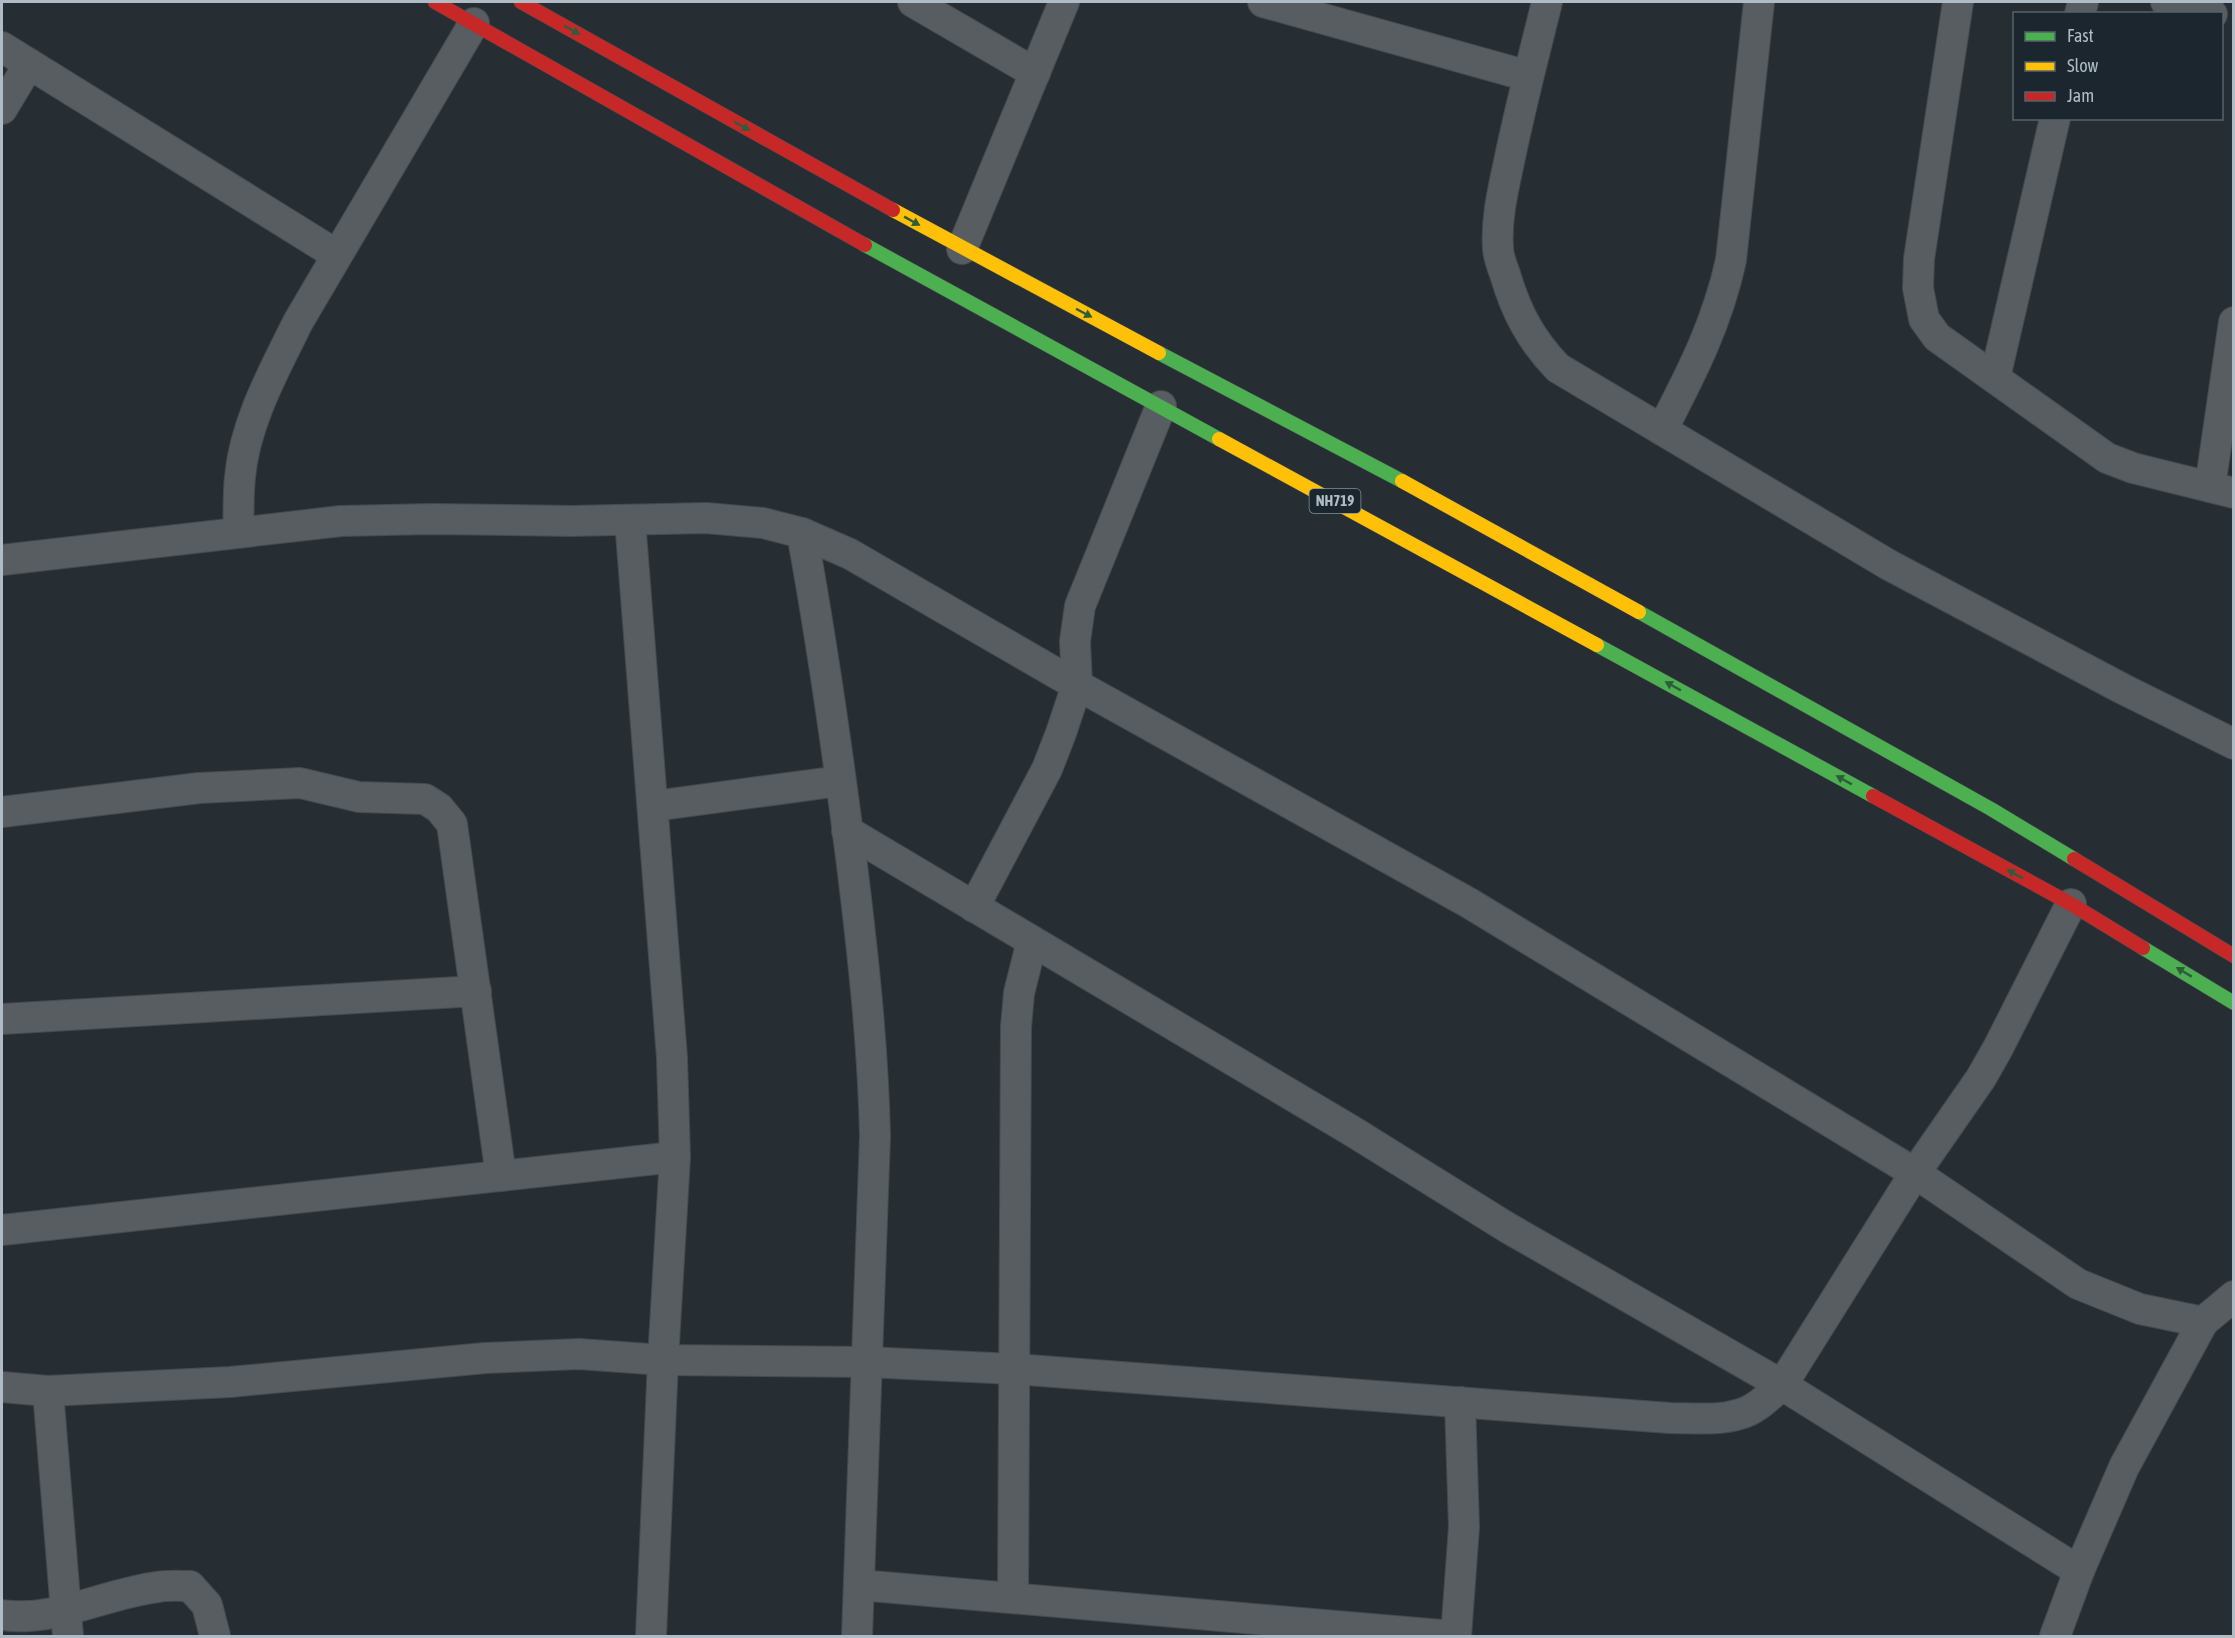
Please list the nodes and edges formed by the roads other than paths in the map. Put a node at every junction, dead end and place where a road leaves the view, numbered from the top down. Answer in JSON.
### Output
{"nodes":[{"id":1,"x":435,"y":2,"type":"edge"},
{"id":2,"x":913,"y":2,"type":"edge"},
{"id":3,"x":1064,"y":2,"type":"edge"},
{"id":4,"x":1263,"y":2,"type":"edge"},
{"id":5,"x":1547,"y":2,"type":"edge"},
{"id":6,"x":1759,"y":2,"type":"edge"},
{"id":7,"x":1958,"y":2,"type":"edge"},
{"id":8,"x":2166,"y":2,"type":"edge"},
{"id":9,"x":532,"y":4,"type":"edge"},
{"id":10,"x":2204,"y":12,"type":"edge"},
{"id":11,"x":474,"y":23,"type":"junction"},
{"id":12,"x":2,"y":47,"type":"edge"},
{"id":13,"x":29,"y":64,"type":"junction"},
{"id":14,"x":1035,"y":73,"type":"junction"},
{"id":15,"x":1528,"y":76,"type":"junction"},
{"id":16,"x":2,"y":109,"type":"edge"},
{"id":17,"x":2055,"y":120,"type":"edge"},
{"id":18,"x":962,"y":249,"type":"junction"},
{"id":19,"x":338,"y":255,"type":"junction"},
{"id":20,"x":2234,"y":322,"type":"edge"},
{"id":21,"x":1995,"y":378,"type":"junction"},
{"id":22,"x":1161,"y":406,"type":"junction"},
{"id":23,"x":1662,"y":430,"type":"junction"},
{"id":24,"x":2222,"y":490,"type":"edge"},
{"id":25,"x":630,"y":520,"type":"junction"},
{"id":26,"x":238,"y":532,"type":"junction"},
{"id":27,"x":802,"y":533,"type":"junction"},
{"id":28,"x":2,"y":560,"type":"edge"},
{"id":29,"x":1077,"y":685,"type":"junction"},
{"id":30,"x":2234,"y":744,"type":"edge"},
{"id":31,"x":840,"y":780,"type":"junction"},
{"id":32,"x":654,"y":806,"type":"junction"},
{"id":33,"x":2,"y":812,"type":"edge"},
{"id":34,"x":847,"y":831,"type":"junction"},
{"id":35,"x":2071,"y":904,"type":"junction"},
{"id":36,"x":974,"y":907,"type":"junction"},
{"id":37,"x":1032,"y":941,"type":"junction"},
{"id":38,"x":2234,"y":956,"type":"edge"},
{"id":39,"x":476,"y":991,"type":"junction"},
{"id":40,"x":2234,"y":1003,"type":"edge"},
{"id":41,"x":2,"y":1019,"type":"edge"},
{"id":42,"x":675,"y":1156,"type":"junction"},
{"id":43,"x":1916,"y":1173,"type":"junction"},
{"id":44,"x":501,"y":1176,"type":"junction"},
{"id":45,"x":2,"y":1230,"type":"edge"},
{"id":46,"x":2234,"y":1296,"type":"edge"},
{"id":47,"x":2203,"y":1322,"type":"junction"},
{"id":48,"x":663,"y":1360,"type":"junction"},
{"id":49,"x":866,"y":1362,"type":"junction"},
{"id":50,"x":1014,"y":1369,"type":"junction"},
{"id":51,"x":1782,"y":1385,"type":"junction"},
{"id":52,"x":2,"y":1387,"type":"edge"},
{"id":53,"x":48,"y":1391,"type":"junction"},
{"id":54,"x":1460,"y":1402,"type":"junction"},
{"id":55,"x":2079,"y":1571,"type":"junction"},
{"id":56,"x":859,"y":1584,"type":"junction"},
{"id":57,"x":1013,"y":1598,"type":"junction"},
{"id":58,"x":2,"y":1615,"type":"edge"},
{"id":59,"x":67,"y":1623,"type":"edge"},
{"id":60,"x":215,"y":1636,"type":"edge"},
{"id":61,"x":651,"y":1636,"type":"edge"},
{"id":62,"x":857,"y":1636,"type":"edge"},
{"id":63,"x":1454,"y":1636,"type":"edge"},
{"id":64,"x":2055,"y":1636,"type":"edge"}],
"edges":[{"from":1,"to":11,"type":"highway","number":"NH719"},
{"from":2,"to":14,"type":"street"},
{"from":3,"to":14,"type":"street"},
{"from":4,"to":15,"type":"street"},
{"from":5,"to":15,"type":"street"},
{"from":6,"to":23,"type":"street"},
{"from":7,"to":21,"type":"street"},
{"from":8,"to":10,"type":"street"},
{"from":9,"to":18,"type":"highway","one_way":true},
{"from":11,"to":19,"type":"street"},
{"from":11,"to":22,"type":"highway","number":"NH719"},
{"from":12,"to":13,"type":"street"},
{"from":13,"to":16,"type":"street"},
{"from":13,"to":19,"type":"street"},
{"from":14,"to":18,"type":"street"},
{"from":15,"to":23,"type":"street"},
{"from":17,"to":21,"type":"street"},
{"from":18,"to":38,"type":"highway","one_way":true},
{"from":19,"to":26,"type":"street"},
{"from":20,"to":24,"type":"street"},
{"from":21,"to":24,"type":"street"},
{"from":22,"to":29,"type":"street"},
{"from":35,"to":22,"type":"highway","number":"NH719","one_way":true},
{"from":23,"to":30,"type":"street"},
{"from":25,"to":26,"type":"street"},
{"from":25,"to":27,"type":"street"},
{"from":25,"to":32,"type":"street"},
{"from":26,"to":28,"type":"street"},
{"from":27,"to":29,"type":"street"},
{"from":27,"to":31,"type":"street"},
{"from":29,"to":36,"type":"street"},
{"from":29,"to":43,"type":"street"},
{"from":31,"to":32,"type":"street"},
{"from":31,"to":34,"type":"street"},
{"from":32,"to":42,"type":"street"},
{"from":33,"to":39,"type":"street"},
{"from":34,"to":36,"type":"street"},
{"from":34,"to":49,"type":"street"},
{"from":40,"to":35,"type":"highway","number":"NH719","one_way":true},
{"from":35,"to":43,"type":"street"},
{"from":36,"to":37,"type":"street"},
{"from":37,"to":50,"type":"street"},
{"from":37,"to":51,"type":"street"},
{"from":39,"to":41,"type":"street"},
{"from":39,"to":44,"type":"street"},
{"from":42,"to":44,"type":"street"},
{"from":42,"to":48,"type":"street"},
{"from":43,"to":47,"type":"street"},
{"from":43,"to":51,"type":"street"},
{"from":44,"to":45,"type":"street"},
{"from":46,"to":47,"type":"street"},
{"from":47,"to":55,"type":"street"},
{"from":48,"to":49,"type":"street"},
{"from":48,"to":53,"type":"street"},
{"from":48,"to":61,"type":"street"},
{"from":49,"to":50,"type":"street"},
{"from":49,"to":56,"type":"street"},
{"from":50,"to":54,"type":"street"},
{"from":50,"to":57,"type":"street"},
{"from":51,"to":54,"type":"street"},
{"from":51,"to":55,"type":"street"},
{"from":52,"to":53,"type":"street"},
{"from":53,"to":59,"type":"street"},
{"from":54,"to":63,"type":"street"},
{"from":55,"to":64,"type":"street"},
{"from":56,"to":57,"type":"street"},
{"from":56,"to":62,"type":"street"},
{"from":57,"to":63,"type":"street"},
{"from":58,"to":59,"type":"street"},
{"from":59,"to":60,"type":"street"}]}
